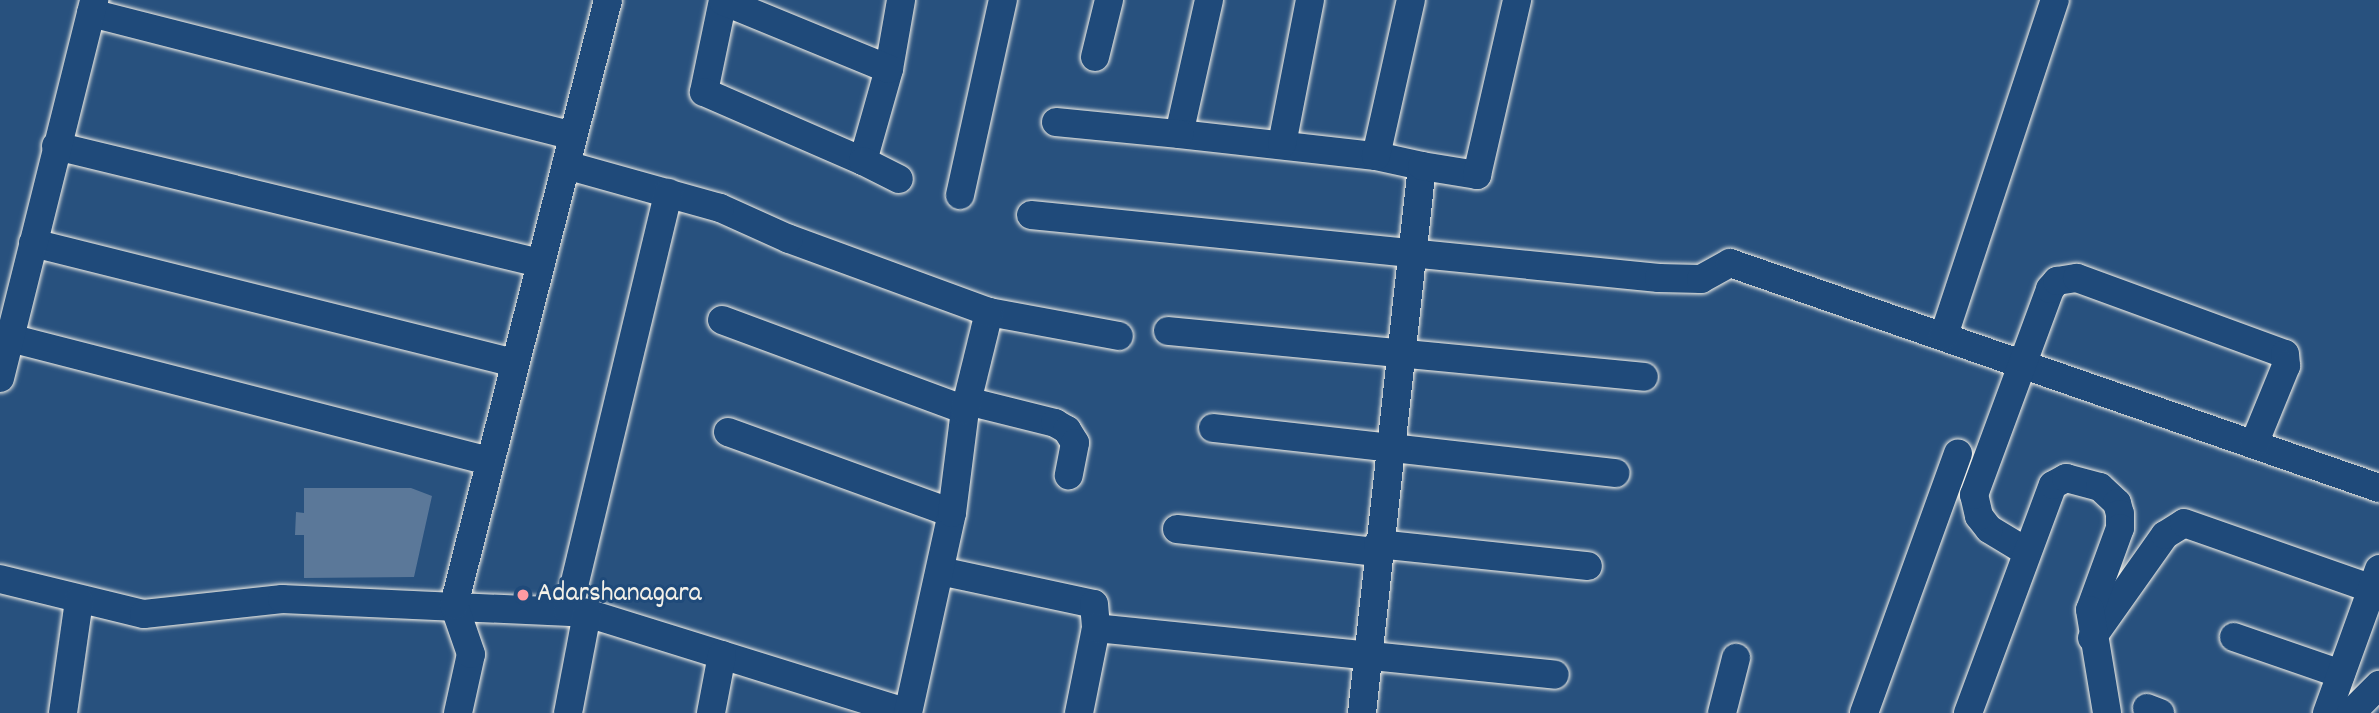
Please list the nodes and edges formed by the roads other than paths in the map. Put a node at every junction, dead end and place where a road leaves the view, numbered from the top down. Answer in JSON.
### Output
{"nodes":[{"id":1,"x":608,"y":0,"type":"edge"},
{"id":2,"x":901,"y":0,"type":"edge"},
{"id":3,"x":1003,"y":0,"type":"edge"},
{"id":4,"x":1109,"y":0,"type":"edge"},
{"id":5,"x":1209,"y":0,"type":"edge"},
{"id":6,"x":1310,"y":0,"type":"edge"},
{"id":7,"x":1412,"y":0,"type":"edge"},
{"id":8,"x":1517,"y":0,"type":"edge"},
{"id":9,"x":2055,"y":0,"type":"edge"},
{"id":10,"x":723,"y":1,"type":"edge"},
{"id":11,"x":93,"y":7,"type":"edge"},
{"id":12,"x":1095,"y":58,"type":"dead end"},
{"id":13,"x":889,"y":69,"type":"junction"},
{"id":14,"x":1056,"y":122,"type":"dead end"},
{"id":15,"x":1179,"y":134,"type":"junction"},
{"id":16,"x":573,"y":136,"type":"junction"},
{"id":17,"x":1282,"y":144,"type":"junction"},
{"id":18,"x":56,"y":146,"type":"junction"},
{"id":19,"x":1376,"y":156,"type":"junction"},
{"id":20,"x":863,"y":161,"type":"junction"},
{"id":21,"x":566,"y":165,"type":"junction"},
{"id":22,"x":1422,"y":166,"type":"junction"},
{"id":23,"x":899,"y":180,"type":"dead end"},
{"id":24,"x":668,"y":193,"type":"junction"},
{"id":25,"x":960,"y":195,"type":"dead end"},
{"id":26,"x":1031,"y":215,"type":"dead end"},
{"id":27,"x":33,"y":243,"type":"junction"},
{"id":28,"x":1409,"y":252,"type":"junction"},
{"id":29,"x":541,"y":263,"type":"junction"},
{"id":30,"x":989,"y":312,"type":"junction"},
{"id":31,"x":722,"y":320,"type":"dead end"},
{"id":32,"x":1168,"y":331,"type":"dead end"},
{"id":33,"x":1944,"y":335,"type":"junction"},
{"id":34,"x":1119,"y":336,"type":"dead end"},
{"id":35,"x":10,"y":338,"type":"junction"},
{"id":36,"x":1399,"y":351,"type":"junction"},
{"id":37,"x":2022,"y":361,"type":"junction"},
{"id":38,"x":515,"y":362,"type":"junction"},
{"id":39,"x":1644,"y":377,"type":"dead end"},
{"id":40,"x":0,"y":378,"type":"edge"},
{"id":41,"x":966,"y":405,"type":"junction"},
{"id":42,"x":1213,"y":428,"type":"dead end"},
{"id":43,"x":729,"y":432,"type":"dead end"},
{"id":44,"x":2254,"y":443,"type":"junction"},
{"id":45,"x":1388,"y":449,"type":"junction"},
{"id":46,"x":1958,"y":454,"type":"dead end"},
{"id":47,"x":490,"y":461,"type":"junction"},
{"id":48,"x":1615,"y":473,"type":"dead end"},
{"id":49,"x":1069,"y":475,"type":"dead end"},
{"id":50,"x":2379,"y":488,"type":"edge"},
{"id":51,"x":952,"y":513,"type":"junction"},
{"id":52,"x":1177,"y":529,"type":"dead end"},
{"id":53,"x":1378,"y":548,"type":"junction"},
{"id":54,"x":2027,"y":552,"type":"junction"},
{"id":55,"x":1588,"y":566,"type":"dead end"},
{"id":56,"x":940,"y":571,"type":"junction"},
{"id":57,"x":0,"y":579,"type":"edge"},
{"id":58,"x":2375,"y":579,"type":"edge"},
{"id":59,"x":79,"y":600,"type":"junction"},
{"id":60,"x":454,"y":605,"type":"junction"},
{"id":61,"x":578,"y":612,"type":"junction"},
{"id":62,"x":1096,"y":628,"type":"junction"},
{"id":63,"x":2234,"y":637,"type":"dead end"},
{"id":64,"x":2092,"y":638,"type":"junction"},
{"id":65,"x":722,"y":655,"type":"junction"},
{"id":66,"x":1367,"y":657,"type":"junction"},
{"id":67,"x":1736,"y":658,"type":"dead end"},
{"id":68,"x":2341,"y":674,"type":"junction"},
{"id":69,"x":1555,"y":675,"type":"dead end"},
{"id":70,"x":2379,"y":685,"type":"edge"},
{"id":71,"x":63,"y":713,"type":"edge"},
{"id":72,"x":458,"y":713,"type":"edge"},
{"id":73,"x":568,"y":713,"type":"edge"},
{"id":74,"x":711,"y":713,"type":"edge"},
{"id":75,"x":908,"y":713,"type":"edge"},
{"id":76,"x":1079,"y":713,"type":"edge"},
{"id":77,"x":1362,"y":713,"type":"edge"},
{"id":78,"x":1722,"y":713,"type":"edge"},
{"id":79,"x":1864,"y":713,"type":"edge"},
{"id":80,"x":1969,"y":713,"type":"edge"},
{"id":81,"x":2107,"y":713,"type":"edge"},
{"id":82,"x":2327,"y":713,"type":"edge"},
{"id":83,"x":2351,"y":713,"type":"edge"}],
"edges":[{"from":1,"to":16,"type":"street"},
{"from":2,"to":13,"type":"street"},
{"from":3,"to":25,"type":"street"},
{"from":4,"to":12,"type":"street"},
{"from":5,"to":15,"type":"street"},
{"from":6,"to":17,"type":"street"},
{"from":7,"to":19,"type":"street"},
{"from":8,"to":22,"type":"street"},
{"from":9,"to":33,"type":"street"},
{"from":10,"to":13,"type":"street"},
{"from":10,"to":20,"type":"street"},
{"from":11,"to":16,"type":"street"},
{"from":11,"to":18,"type":"street"},
{"from":13,"to":20,"type":"street"},
{"from":14,"to":15,"type":"street"},
{"from":15,"to":17,"type":"street"},
{"from":16,"to":21,"type":"street"},
{"from":17,"to":19,"type":"street"},
{"from":18,"to":27,"type":"street"},
{"from":18,"to":29,"type":"street"},
{"from":19,"to":22,"type":"street"},
{"from":20,"to":23,"type":"street"},
{"from":21,"to":24,"type":"street"},
{"from":21,"to":29,"type":"street"},
{"from":22,"to":28,"type":"street"},
{"from":24,"to":30,"type":"street"},
{"from":24,"to":61,"type":"street"},
{"from":26,"to":28,"type":"street"},
{"from":27,"to":35,"type":"street"},
{"from":27,"to":38,"type":"street"},
{"from":28,"to":33,"type":"street"},
{"from":28,"to":36,"type":"street"},
{"from":29,"to":38,"type":"street"},
{"from":30,"to":34,"type":"street"},
{"from":30,"to":41,"type":"street"},
{"from":31,"to":41,"type":"street"},
{"from":32,"to":36,"type":"street"},
{"from":33,"to":37,"type":"street"},
{"from":35,"to":40,"type":"street"},
{"from":35,"to":47,"type":"street"},
{"from":36,"to":39,"type":"street"},
{"from":36,"to":45,"type":"street"},
{"from":37,"to":44,"type":"street"},
{"from":37,"to":44,"type":"street"},
{"from":37,"to":54,"type":"street"},
{"from":38,"to":47,"type":"street"},
{"from":41,"to":49,"type":"street"},
{"from":41,"to":51,"type":"street"},
{"from":42,"to":45,"type":"street"},
{"from":43,"to":51,"type":"street"},
{"from":44,"to":50,"type":"street"},
{"from":45,"to":48,"type":"street"},
{"from":45,"to":53,"type":"street"},
{"from":46,"to":79,"type":"street"},
{"from":47,"to":60,"type":"street"},
{"from":51,"to":56,"type":"street"},
{"from":52,"to":53,"type":"street"},
{"from":53,"to":55,"type":"street"},
{"from":53,"to":66,"type":"street"},
{"from":54,"to":64,"type":"street"},
{"from":54,"to":80,"type":"street"},
{"from":56,"to":62,"type":"street"},
{"from":56,"to":75,"type":"street"},
{"from":57,"to":59,"type":"street"},
{"from":58,"to":64,"type":"street"},
{"from":58,"to":68,"type":"street"},
{"from":59,"to":60,"type":"street"},
{"from":59,"to":71,"type":"street"},
{"from":60,"to":61,"type":"street"},
{"from":60,"to":72,"type":"street"},
{"from":61,"to":65,"type":"street"},
{"from":61,"to":73,"type":"street"},
{"from":62,"to":66,"type":"street"},
{"from":62,"to":76,"type":"street"},
{"from":63,"to":68,"type":"street"},
{"from":64,"to":81,"type":"street"},
{"from":65,"to":74,"type":"street"},
{"from":65,"to":75,"type":"street"},
{"from":66,"to":69,"type":"street"},
{"from":66,"to":77,"type":"street"},
{"from":67,"to":78,"type":"street"},
{"from":68,"to":82,"type":"street"},
{"from":70,"to":83,"type":"street"}]}
